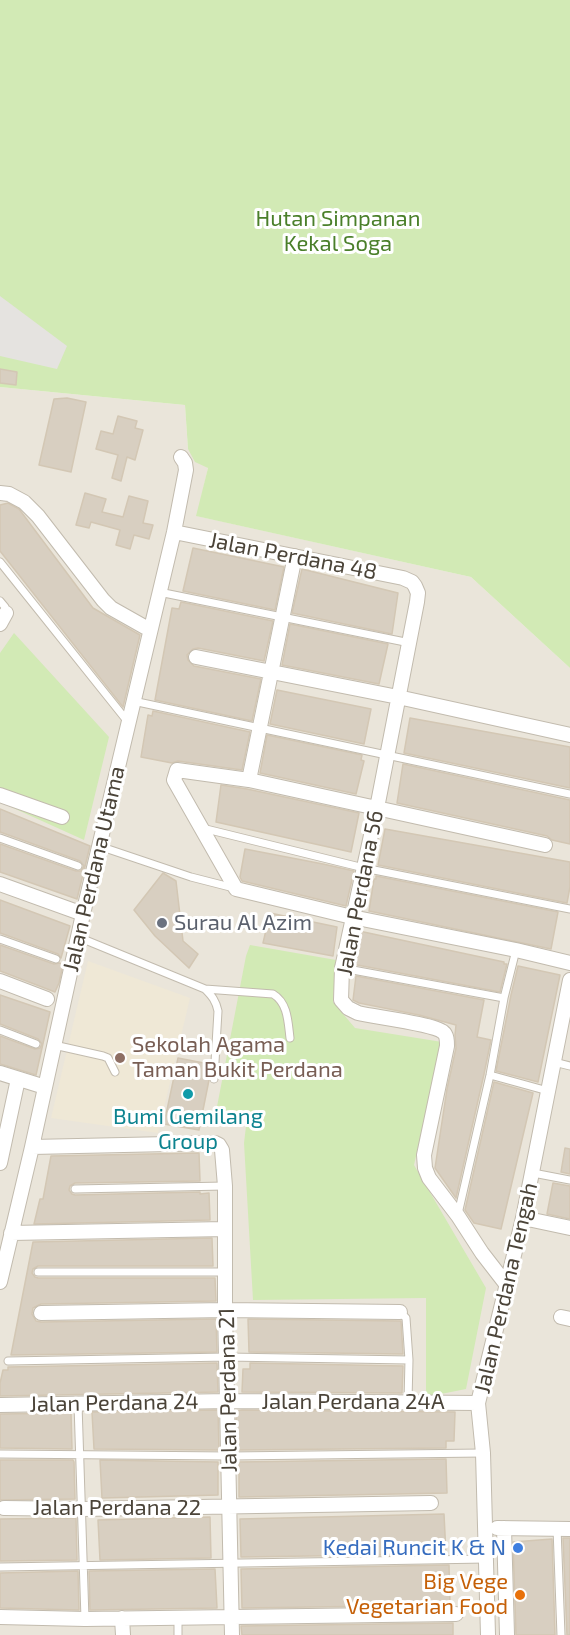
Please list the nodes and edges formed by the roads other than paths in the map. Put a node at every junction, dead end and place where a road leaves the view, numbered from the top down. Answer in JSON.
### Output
{"nodes":[{"id":1,"x":181,"y":457,"type":"dead end"},
{"id":2,"x":0,"y":493,"type":"edge"},
{"id":3,"x":174,"y":532,"type":"junction"},
{"id":4,"x":295,"y":556,"type":"junction"},
{"id":5,"x":0,"y":562,"type":"edge"},
{"id":6,"x":412,"y":582,"type":"joint"},
{"id":7,"x":159,"y":592,"type":"junction"},
{"id":8,"x":282,"y":616,"type":"junction"},
{"id":9,"x":150,"y":630,"type":"junction"},
{"id":10,"x":410,"y":643,"type":"junction"},
{"id":11,"x":196,"y":657,"type":"dead end"},
{"id":12,"x":271,"y":672,"type":"junction"},
{"id":13,"x":398,"y":698,"type":"junction"},
{"id":14,"x":133,"y":701,"type":"junction"},
{"id":15,"x":128,"y":723,"type":"junction"},
{"id":16,"x":259,"y":728,"type":"junction"},
{"id":17,"x":570,"y":735,"type":"edge"},
{"id":18,"x":388,"y":756,"type":"junction"},
{"id":19,"x":249,"y":780,"type":"junction"},
{"id":20,"x":570,"y":794,"type":"edge"},
{"id":21,"x":0,"y":795,"type":"edge"},
{"id":22,"x":377,"y":808,"type":"junction"},
{"id":23,"x":62,"y":818,"type":"dead end"},
{"id":24,"x":199,"y":827,"type":"junction"},
{"id":25,"x":0,"y":838,"type":"edge"},
{"id":26,"x":545,"y":845,"type":"dead end"},
{"id":27,"x":99,"y":846,"type":"junction"},
{"id":28,"x":78,"y":866,"type":"dead end"},
{"id":29,"x":364,"y":868,"type":"junction"},
{"id":30,"x":0,"y":885,"type":"edge"},
{"id":31,"x":236,"y":889,"type":"junction"},
{"id":32,"x":570,"y":909,"type":"edge"},
{"id":33,"x":83,"y":914,"type":"junction"},
{"id":34,"x":352,"y":917,"type":"junction"},
{"id":35,"x":78,"y":937,"type":"junction"},
{"id":36,"x":0,"y":939,"type":"edge"},
{"id":37,"x":516,"y":950,"type":"junction"},
{"id":38,"x":56,"y":959,"type":"dead end"},
{"id":39,"x":570,"y":963,"type":"edge"},
{"id":40,"x":342,"y":968,"type":"junction"},
{"id":41,"x":570,"y":980,"type":"edge"},
{"id":42,"x":0,"y":981,"type":"edge"},
{"id":43,"x":205,"y":989,"type":"junction"},
{"id":44,"x":504,"y":998,"type":"junction"},
{"id":45,"x":47,"y":999,"type":"dead end"},
{"id":46,"x":0,"y":1030,"type":"edge"},
{"id":47,"x":290,"y":1038,"type":"dead end"},
{"id":48,"x":36,"y":1044,"type":"dead end"},
{"id":49,"x":54,"y":1045,"type":"junction"},
{"id":50,"x":554,"y":1062,"type":"junction"},
{"id":51,"x":570,"y":1066,"type":"edge"},
{"id":52,"x":115,"y":1072,"type":"dead end"},
{"id":53,"x":0,"y":1073,"type":"edge"},
{"id":54,"x":490,"y":1075,"type":"junction"},
{"id":55,"x":18,"y":1079,"type":"junction"},
{"id":56,"x":213,"y":1079,"type":"dead end"},
{"id":57,"x":45,"y":1087,"type":"junction"},
{"id":58,"x":548,"y":1091,"type":"junction"},
{"id":59,"x":32,"y":1147,"type":"junction"},
{"id":60,"x":0,"y":1163,"type":"edge"},
{"id":61,"x":532,"y":1173,"type":"junction"},
{"id":62,"x":570,"y":1180,"type":"edge"},
{"id":63,"x":225,"y":1186,"type":"junction"},
{"id":64,"x":75,"y":1189,"type":"dead end"},
{"id":65,"x":458,"y":1216,"type":"junction"},
{"id":66,"x":523,"y":1218,"type":"junction"},
{"id":67,"x":225,"y":1228,"type":"junction"},
{"id":68,"x":570,"y":1228,"type":"edge"},
{"id":69,"x":11,"y":1233,"type":"junction"},
{"id":70,"x":38,"y":1272,"type":"dead end"},
{"id":71,"x":225,"y":1272,"type":"junction"},
{"id":72,"x":0,"y":1282,"type":"edge"},
{"id":73,"x":506,"y":1284,"type":"junction"},
{"id":74,"x":225,"y":1310,"type":"junction"},
{"id":75,"x":400,"y":1311,"type":"joint"},
{"id":76,"x":41,"y":1313,"type":"dead end"},
{"id":77,"x":227,"y":1357,"type":"junction"},
{"id":78,"x":409,"y":1360,"type":"junction"},
{"id":79,"x":8,"y":1361,"type":"dead end"},
{"id":80,"x":228,"y":1401,"type":"junction"},
{"id":81,"x":408,"y":1401,"type":"junction"},
{"id":82,"x":478,"y":1403,"type":"junction"},
{"id":83,"x":78,"y":1404,"type":"junction"},
{"id":84,"x":0,"y":1405,"type":"edge"},
{"id":85,"x":483,"y":1453,"type":"junction"},
{"id":86,"x":0,"y":1454,"type":"edge"},
{"id":87,"x":80,"y":1455,"type":"junction"},
{"id":88,"x":230,"y":1456,"type":"junction"},
{"id":89,"x":431,"y":1503,"type":"dead end"},
{"id":90,"x":230,"y":1507,"type":"junction"},
{"id":91,"x":4,"y":1508,"type":"dead end"},
{"id":92,"x":82,"y":1509,"type":"junction"},
{"id":93,"x":485,"y":1528,"type":"junction"},
{"id":94,"x":504,"y":1528,"type":"junction"},
{"id":95,"x":564,"y":1529,"type":"edge"},
{"id":96,"x":486,"y":1559,"type":"junction"},
{"id":97,"x":231,"y":1563,"type":"junction"},
{"id":98,"x":84,"y":1565,"type":"junction"},
{"id":99,"x":0,"y":1568,"type":"edge"},
{"id":100,"x":456,"y":1614,"type":"dead end"},
{"id":101,"x":0,"y":1617,"type":"edge"},
{"id":102,"x":232,"y":1617,"type":"junction"},
{"id":103,"x":122,"y":1618,"type":"junction"},
{"id":104,"x":178,"y":1618,"type":"junction"},
{"id":105,"x":85,"y":1619,"type":"junction"},
{"id":106,"x":123,"y":1635,"type":"edge"},
{"id":107,"x":178,"y":1635,"type":"edge"},
{"id":108,"x":232,"y":1635,"type":"edge"},
{"id":109,"x":488,"y":1635,"type":"edge"},
{"id":110,"x":507,"y":1635,"type":"edge"},
{"id":111,"x":561,"y":1635,"type":"edge"}],
"edges":[{"from":1,"to":3,"type":"street","name":"Jalan Perdana Utama"},
{"from":2,"to":9,"type":"street"},
{"from":3,"to":4,"type":"street","name":"Jalan Perdana 48"},
{"from":3,"to":7,"type":"street","name":"Jalan Perdana Utama"},
{"from":4,"to":6,"type":"street","name":"Jalan Perdana 48"},
{"from":4,"to":8,"type":"street"},
{"from":5,"to":15,"type":"lane"},
{"from":6,"to":10,"type":"street","name":"Jalan Perdana 56"},
{"from":7,"to":8,"type":"lane"},
{"from":7,"to":9,"type":"street","name":"Jalan Perdana Utama"},
{"from":8,"to":10,"type":"lane"},
{"from":8,"to":12,"type":"street"},
{"from":9,"to":14,"type":"street","name":"Jalan Perdana Utama"},
{"from":10,"to":13,"type":"street","name":"Jalan Perdana 56"},
{"from":11,"to":12,"type":"street"},
{"from":12,"to":13,"type":"street"},
{"from":12,"to":16,"type":"street"},
{"from":13,"to":17,"type":"street"},
{"from":13,"to":18,"type":"street","name":"Jalan Perdana 56"},
{"from":14,"to":15,"type":"street","name":"Jalan Perdana Utama"},
{"from":14,"to":16,"type":"lane"},
{"from":15,"to":27,"type":"street","name":"Jalan Perdana Utama"},
{"from":16,"to":18,"type":"lane"},
{"from":16,"to":19,"type":"street"},
{"from":18,"to":20,"type":"lane"},
{"from":18,"to":22,"type":"street","name":"Jalan Perdana 56"},
{"from":19,"to":22,"type":"street"},
{"from":19,"to":24,"type":"street"},
{"from":21,"to":23,"type":"street"},
{"from":22,"to":26,"type":"street"},
{"from":22,"to":29,"type":"street","name":"Jalan Perdana 56"},
{"from":24,"to":29,"type":"lane"},
{"from":24,"to":31,"type":"street"},
{"from":25,"to":28,"type":"lane"},
{"from":27,"to":31,"type":"lane"},
{"from":27,"to":33,"type":"street","name":"Jalan Perdana Utama"},
{"from":29,"to":32,"type":"lane"},
{"from":29,"to":34,"type":"street","name":"Jalan Perdana 56"},
{"from":30,"to":33,"type":"street"},
{"from":31,"to":34,"type":"street"},
{"from":33,"to":35,"type":"street","name":"Jalan Perdana Utama"},
{"from":34,"to":37,"type":"street"},
{"from":34,"to":40,"type":"street","name":"Jalan Perdana 56"},
{"from":35,"to":43,"type":"lane"},
{"from":35,"to":49,"type":"street","name":"Jalan Perdana Utama"},
{"from":36,"to":38,"type":"lane"},
{"from":37,"to":39,"type":"street"},
{"from":37,"to":44,"type":"lane"},
{"from":40,"to":44,"type":"lane"},
{"from":40,"to":65,"type":"street","name":"Jalan Perdana 56"},
{"from":41,"to":50,"type":"street","name":"Jalan Perdana Tengah"},
{"from":42,"to":45,"type":"street"},
{"from":43,"to":47,"type":"lane"},
{"from":43,"to":56,"type":"lane"},
{"from":44,"to":54,"type":"lane"},
{"from":46,"to":48,"type":"lane"},
{"from":49,"to":52,"type":"lane"},
{"from":49,"to":57,"type":"street","name":"Jalan Perdana Utama"},
{"from":50,"to":51,"type":"lane"},
{"from":50,"to":58,"type":"street","name":"Jalan Perdana Tengah"},
{"from":53,"to":55,"type":"street"},
{"from":54,"to":58,"type":"lane"},
{"from":54,"to":65,"type":"lane"},
{"from":55,"to":57,"type":"street"},
{"from":55,"to":60,"type":"street"},
{"from":57,"to":59,"type":"street","name":"Jalan Perdana Utama"},
{"from":58,"to":61,"type":"street","name":"Jalan Perdana Tengah"},
{"from":59,"to":63,"type":"street","name":"Jalan Perdana 21"},
{"from":59,"to":69,"type":"street","name":"Jalan Perdana Utama"},
{"from":61,"to":62,"type":"lane"},
{"from":61,"to":66,"type":"street","name":"Jalan Perdana Tengah"},
{"from":63,"to":64,"type":"lane"},
{"from":63,"to":67,"type":"street","name":"Jalan Perdana 21"},
{"from":65,"to":73,"type":"street","name":"Jalan Perdana 56"},
{"from":66,"to":68,"type":"street"},
{"from":66,"to":73,"type":"street","name":"Jalan Perdana Tengah"},
{"from":67,"to":69,"type":"street"},
{"from":67,"to":71,"type":"street","name":"Jalan Perdana 21"},
{"from":69,"to":72,"type":"street","name":"Jalan Perdana Utama"},
{"from":70,"to":71,"type":"lane"},
{"from":71,"to":74,"type":"street","name":"Jalan Perdana 21"},
{"from":73,"to":82,"type":"street","name":"Jalan Perdana Tengah"},
{"from":74,"to":75,"type":"street"},
{"from":74,"to":76,"type":"street"},
{"from":74,"to":77,"type":"street","name":"Jalan Perdana 21"},
{"from":75,"to":78,"type":"lane"},
{"from":77,"to":78,"type":"lane"},
{"from":77,"to":79,"type":"lane"},
{"from":77,"to":80,"type":"street","name":"Jalan Perdana 21"},
{"from":78,"to":81,"type":"lane"},
{"from":80,"to":81,"type":"street","name":"Jalan Perdana 24A"},
{"from":80,"to":83,"type":"street","name":"Jalan Perdana 24"},
{"from":80,"to":88,"type":"street","name":"Jalan Perdana 21"},
{"from":81,"to":82,"type":"street","name":"Jalan Perdana 24A"},
{"from":82,"to":85,"type":"street","name":"Jalan Perdana Tengah"},
{"from":83,"to":84,"type":"street","name":"Jalan Perdana 24"},
{"from":83,"to":87,"type":"lane"},
{"from":85,"to":88,"type":"lane"},
{"from":85,"to":93,"type":"street","name":"Jalan Perdana Tengah"},
{"from":86,"to":87,"type":"lane"},
{"from":87,"to":88,"type":"lane"},
{"from":87,"to":92,"type":"lane"},
{"from":88,"to":90,"type":"street","name":"Jalan Perdana 21"},
{"from":89,"to":90,"type":"street","name":"Jalan Perdana 22"},
{"from":90,"to":92,"type":"street","name":"Jalan Perdana 22"},
{"from":90,"to":97,"type":"street","name":"Jalan Perdana 21"},
{"from":91,"to":92,"type":"street","name":"Jalan Perdana 22"},
{"from":92,"to":98,"type":"lane"},
{"from":93,"to":94,"type":"street"},
{"from":93,"to":96,"type":"street","name":"Jalan Perdana Tengah"},
{"from":94,"to":95,"type":"street"},
{"from":94,"to":110,"type":"street"},
{"from":95,"to":111,"type":"lane"},
{"from":96,"to":97,"type":"lane"},
{"from":96,"to":109,"type":"street","name":"Jalan Perdana Tengah"},
{"from":97,"to":98,"type":"lane"},
{"from":97,"to":102,"type":"street","name":"Jalan Perdana 21"},
{"from":98,"to":99,"type":"lane"},
{"from":98,"to":105,"type":"lane"},
{"from":100,"to":102,"type":"street"},
{"from":101,"to":105,"type":"street"},
{"from":102,"to":104,"type":"street"},
{"from":102,"to":108,"type":"street","name":"Jalan Perdana 21"},
{"from":103,"to":104,"type":"street"},
{"from":103,"to":105,"type":"street"},
{"from":103,"to":106,"type":"street"},
{"from":104,"to":107,"type":"lane"}]}
